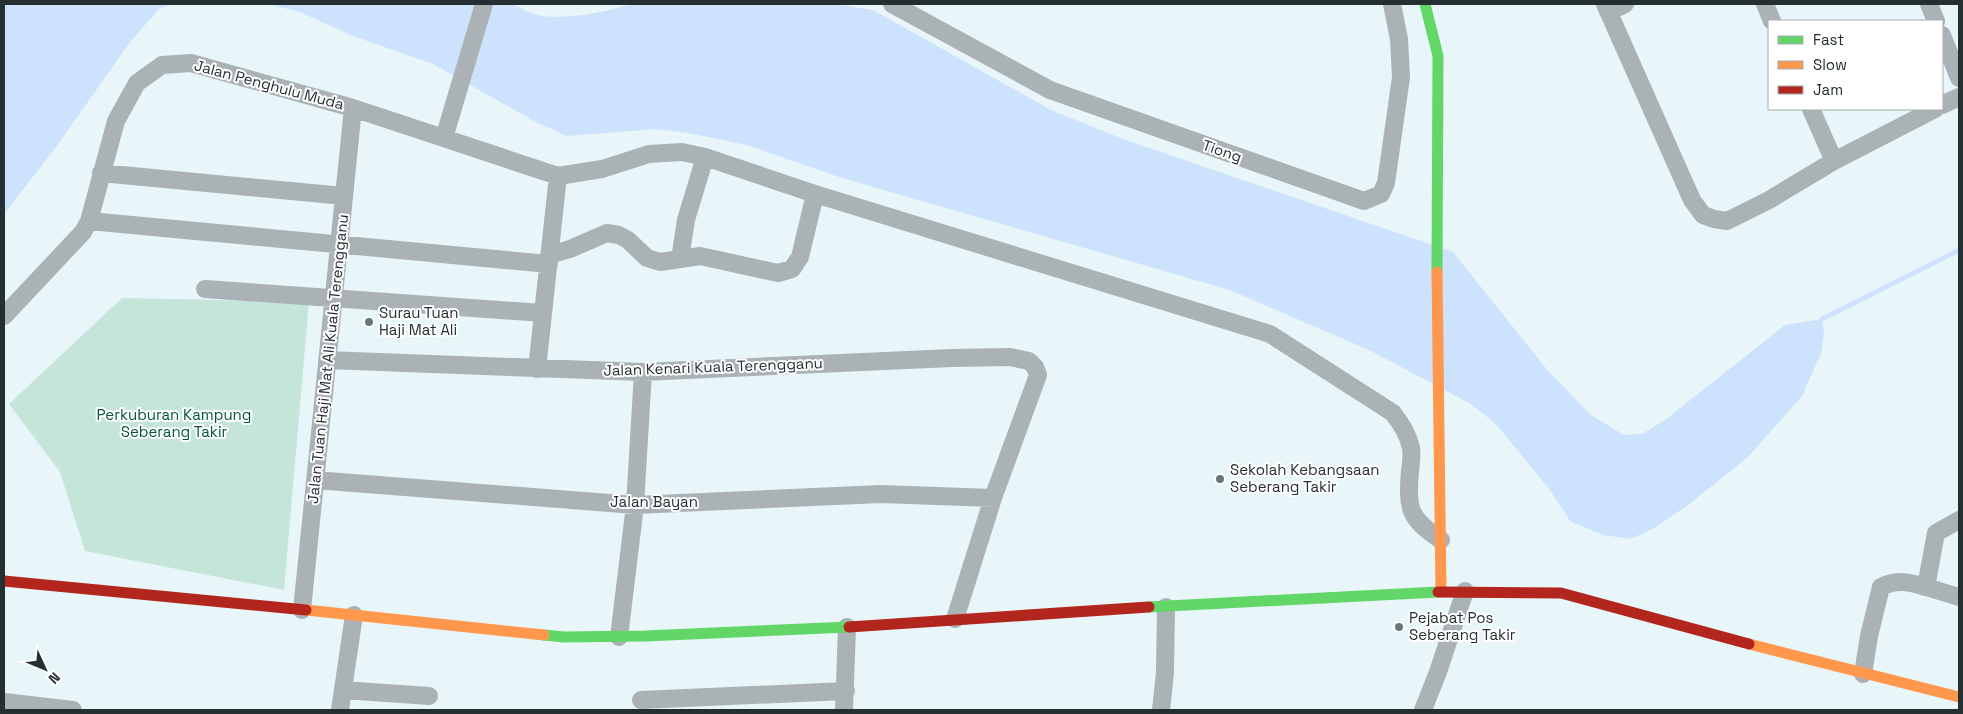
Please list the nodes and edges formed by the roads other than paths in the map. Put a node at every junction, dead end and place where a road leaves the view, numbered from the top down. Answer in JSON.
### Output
{"nodes":[{"id":1,"x":484,"y":4,"type":"edge"},
{"id":2,"x":892,"y":4,"type":"edge"},
{"id":3,"x":1392,"y":4,"type":"edge"},
{"id":4,"x":1425,"y":4,"type":"edge"},
{"id":5,"x":1625,"y":4,"type":"edge"},
{"id":6,"x":1765,"y":4,"type":"edge"},
{"id":7,"x":1929,"y":4,"type":"edge"},
{"id":8,"x":1606,"y":8,"type":"edge"},
{"id":9,"x":1772,"y":20,"type":"edge"},
{"id":10,"x":1936,"y":20,"type":"edge"},
{"id":11,"x":1943,"y":38,"type":"edge"},
{"id":12,"x":1959,"y":78,"type":"edge"},
{"id":13,"x":1959,"y":97,"type":"edge"},
{"id":14,"x":1943,"y":105,"type":"edge"},
{"id":15,"x":353,"y":108,"type":"junction"},
{"id":16,"x":1811,"y":110,"type":"edge"},
{"id":17,"x":1933,"y":110,"type":"edge"},
{"id":18,"x":444,"y":138,"type":"junction"},
{"id":19,"x":705,"y":157,"type":"junction"},
{"id":20,"x":1834,"y":161,"type":"junction"},
{"id":21,"x":101,"y":173,"type":"junction"},
{"id":22,"x":558,"y":176,"type":"junction"},
{"id":23,"x":815,"y":194,"type":"junction"},
{"id":24,"x":344,"y":196,"type":"junction"},
{"id":25,"x":89,"y":221,"type":"junction"},
{"id":26,"x":339,"y":245,"type":"junction"},
{"id":27,"x":680,"y":259,"type":"junction"},
{"id":28,"x":549,"y":260,"type":"junction"},
{"id":29,"x":205,"y":289,"type":"dead end"},
{"id":30,"x":334,"y":298,"type":"junction"},
{"id":31,"x":543,"y":313,"type":"junction"},
{"id":32,"x":4,"y":316,"type":"edge"},
{"id":33,"x":327,"y":360,"type":"junction"},
{"id":34,"x":538,"y":369,"type":"junction"},
{"id":35,"x":643,"y":372,"type":"junction"},
{"id":36,"x":315,"y":480,"type":"junction"},
{"id":37,"x":993,"y":498,"type":"junction"},
{"id":38,"x":635,"y":504,"type":"junction"},
{"id":39,"x":1959,"y":520,"type":"edge"},
{"id":40,"x":1441,"y":540,"type":"junction"},
{"id":41,"x":4,"y":582,"type":"edge"},
{"id":42,"x":1926,"y":587,"type":"junction"},
{"id":43,"x":1465,"y":591,"type":"junction"},
{"id":44,"x":1441,"y":592,"type":"junction"},
{"id":45,"x":1959,"y":597,"type":"edge"},
{"id":46,"x":1166,"y":607,"type":"junction"},
{"id":47,"x":302,"y":610,"type":"junction"},
{"id":48,"x":354,"y":614,"type":"junction"},
{"id":49,"x":955,"y":619,"type":"junction"},
{"id":50,"x":847,"y":627,"type":"junction"},
{"id":51,"x":619,"y":637,"type":"junction"},
{"id":52,"x":1863,"y":674,"type":"junction"},
{"id":53,"x":343,"y":690,"type":"junction"},
{"id":54,"x":846,"y":691,"type":"junction"},
{"id":55,"x":428,"y":696,"type":"dead end"},
{"id":56,"x":1959,"y":698,"type":"edge"},
{"id":57,"x":641,"y":700,"type":"dead end"},
{"id":58,"x":4,"y":702,"type":"edge"},
{"id":59,"x":73,"y":710,"type":"edge"},
{"id":60,"x":340,"y":710,"type":"edge"},
{"id":61,"x":844,"y":710,"type":"edge"},
{"id":62,"x":1161,"y":710,"type":"edge"},
{"id":63,"x":1423,"y":710,"type":"edge"}],
"edges":[{"from":1,"to":18,"type":"street"},
{"from":2,"to":3,"type":"street","name":"Tiong"},
{"from":4,"to":40,"type":"street"},
{"from":5,"to":8,"type":"street"},
{"from":6,"to":9,"type":"street"},
{"from":7,"to":10,"type":"street"},
{"from":8,"to":20,"type":"street"},
{"from":11,"to":12,"type":"street"},
{"from":13,"to":14,"type":"street"},
{"from":15,"to":18,"type":"street","name":"Jalan Penghulu Muda"},
{"from":15,"to":21,"type":"street","name":"Jalan Penghulu Muda"},
{"from":15,"to":24,"type":"street","name":"Jalan Tuan Haji Mat Ali Kuala Terengganu"},
{"from":16,"to":20,"type":"street"},
{"from":17,"to":20,"type":"street"},
{"from":18,"to":22,"type":"street","name":"Jalan Penghulu Muda"},
{"from":19,"to":22,"type":"street"},
{"from":19,"to":23,"type":"street"},
{"from":19,"to":27,"type":"street"},
{"from":21,"to":24,"type":"street"},
{"from":21,"to":25,"type":"street","name":"Jalan Penghulu Muda"},
{"from":22,"to":28,"type":"street"},
{"from":23,"to":27,"type":"street"},
{"from":23,"to":40,"type":"street"},
{"from":24,"to":26,"type":"street","name":"Jalan Tuan Haji Mat Ali Kuala Terengganu"},
{"from":25,"to":26,"type":"street"},
{"from":25,"to":32,"type":"street","name":"Jalan Penghulu Muda"},
{"from":26,"to":28,"type":"street"},
{"from":26,"to":30,"type":"street","name":"Jalan Tuan Haji Mat Ali Kuala Terengganu"},
{"from":27,"to":28,"type":"street"},
{"from":28,"to":31,"type":"street"},
{"from":29,"to":30,"type":"street"},
{"from":30,"to":31,"type":"street"},
{"from":30,"to":33,"type":"street","name":"Jalan Tuan Haji Mat Ali Kuala Terengganu"},
{"from":31,"to":34,"type":"street"},
{"from":33,"to":34,"type":"street","name":"Jalan Kenari Kuala Terengganu"},
{"from":33,"to":36,"type":"street","name":"Jalan Tuan Haji Mat Ali Kuala Terengganu"},
{"from":34,"to":35,"type":"street","name":"Jalan Kenari Kuala Terengganu"},
{"from":35,"to":37,"type":"street","name":"Jalan Kenari Kuala Terengganu"},
{"from":35,"to":38,"type":"street"},
{"from":36,"to":38,"type":"street","name":"Jalan Bayan"},
{"from":36,"to":47,"type":"street","name":"Jalan Tuan Haji Mat Ali Kuala Terengganu"},
{"from":37,"to":38,"type":"street","name":"Jalan Bayan"},
{"from":37,"to":49,"type":"street"},
{"from":38,"to":51,"type":"street"},
{"from":39,"to":42,"type":"street"},
{"from":40,"to":44,"type":"street"},
{"from":41,"to":47,"type":"street"},
{"from":42,"to":45,"type":"street"},
{"from":42,"to":52,"type":"street"},
{"from":43,"to":44,"type":"street"},
{"from":43,"to":52,"type":"street"},
{"from":43,"to":63,"type":"street"},
{"from":44,"to":46,"type":"street"},
{"from":46,"to":49,"type":"street"},
{"from":46,"to":62,"type":"street"},
{"from":47,"to":48,"type":"street"},
{"from":48,"to":51,"type":"street"},
{"from":48,"to":53,"type":"street"},
{"from":49,"to":50,"type":"street"},
{"from":50,"to":51,"type":"street"},
{"from":50,"to":54,"type":"street"},
{"from":52,"to":56,"type":"street"},
{"from":53,"to":55,"type":"street"},
{"from":53,"to":60,"type":"street"},
{"from":54,"to":57,"type":"street"},
{"from":54,"to":61,"type":"street"},
{"from":58,"to":59,"type":"street"}]}
